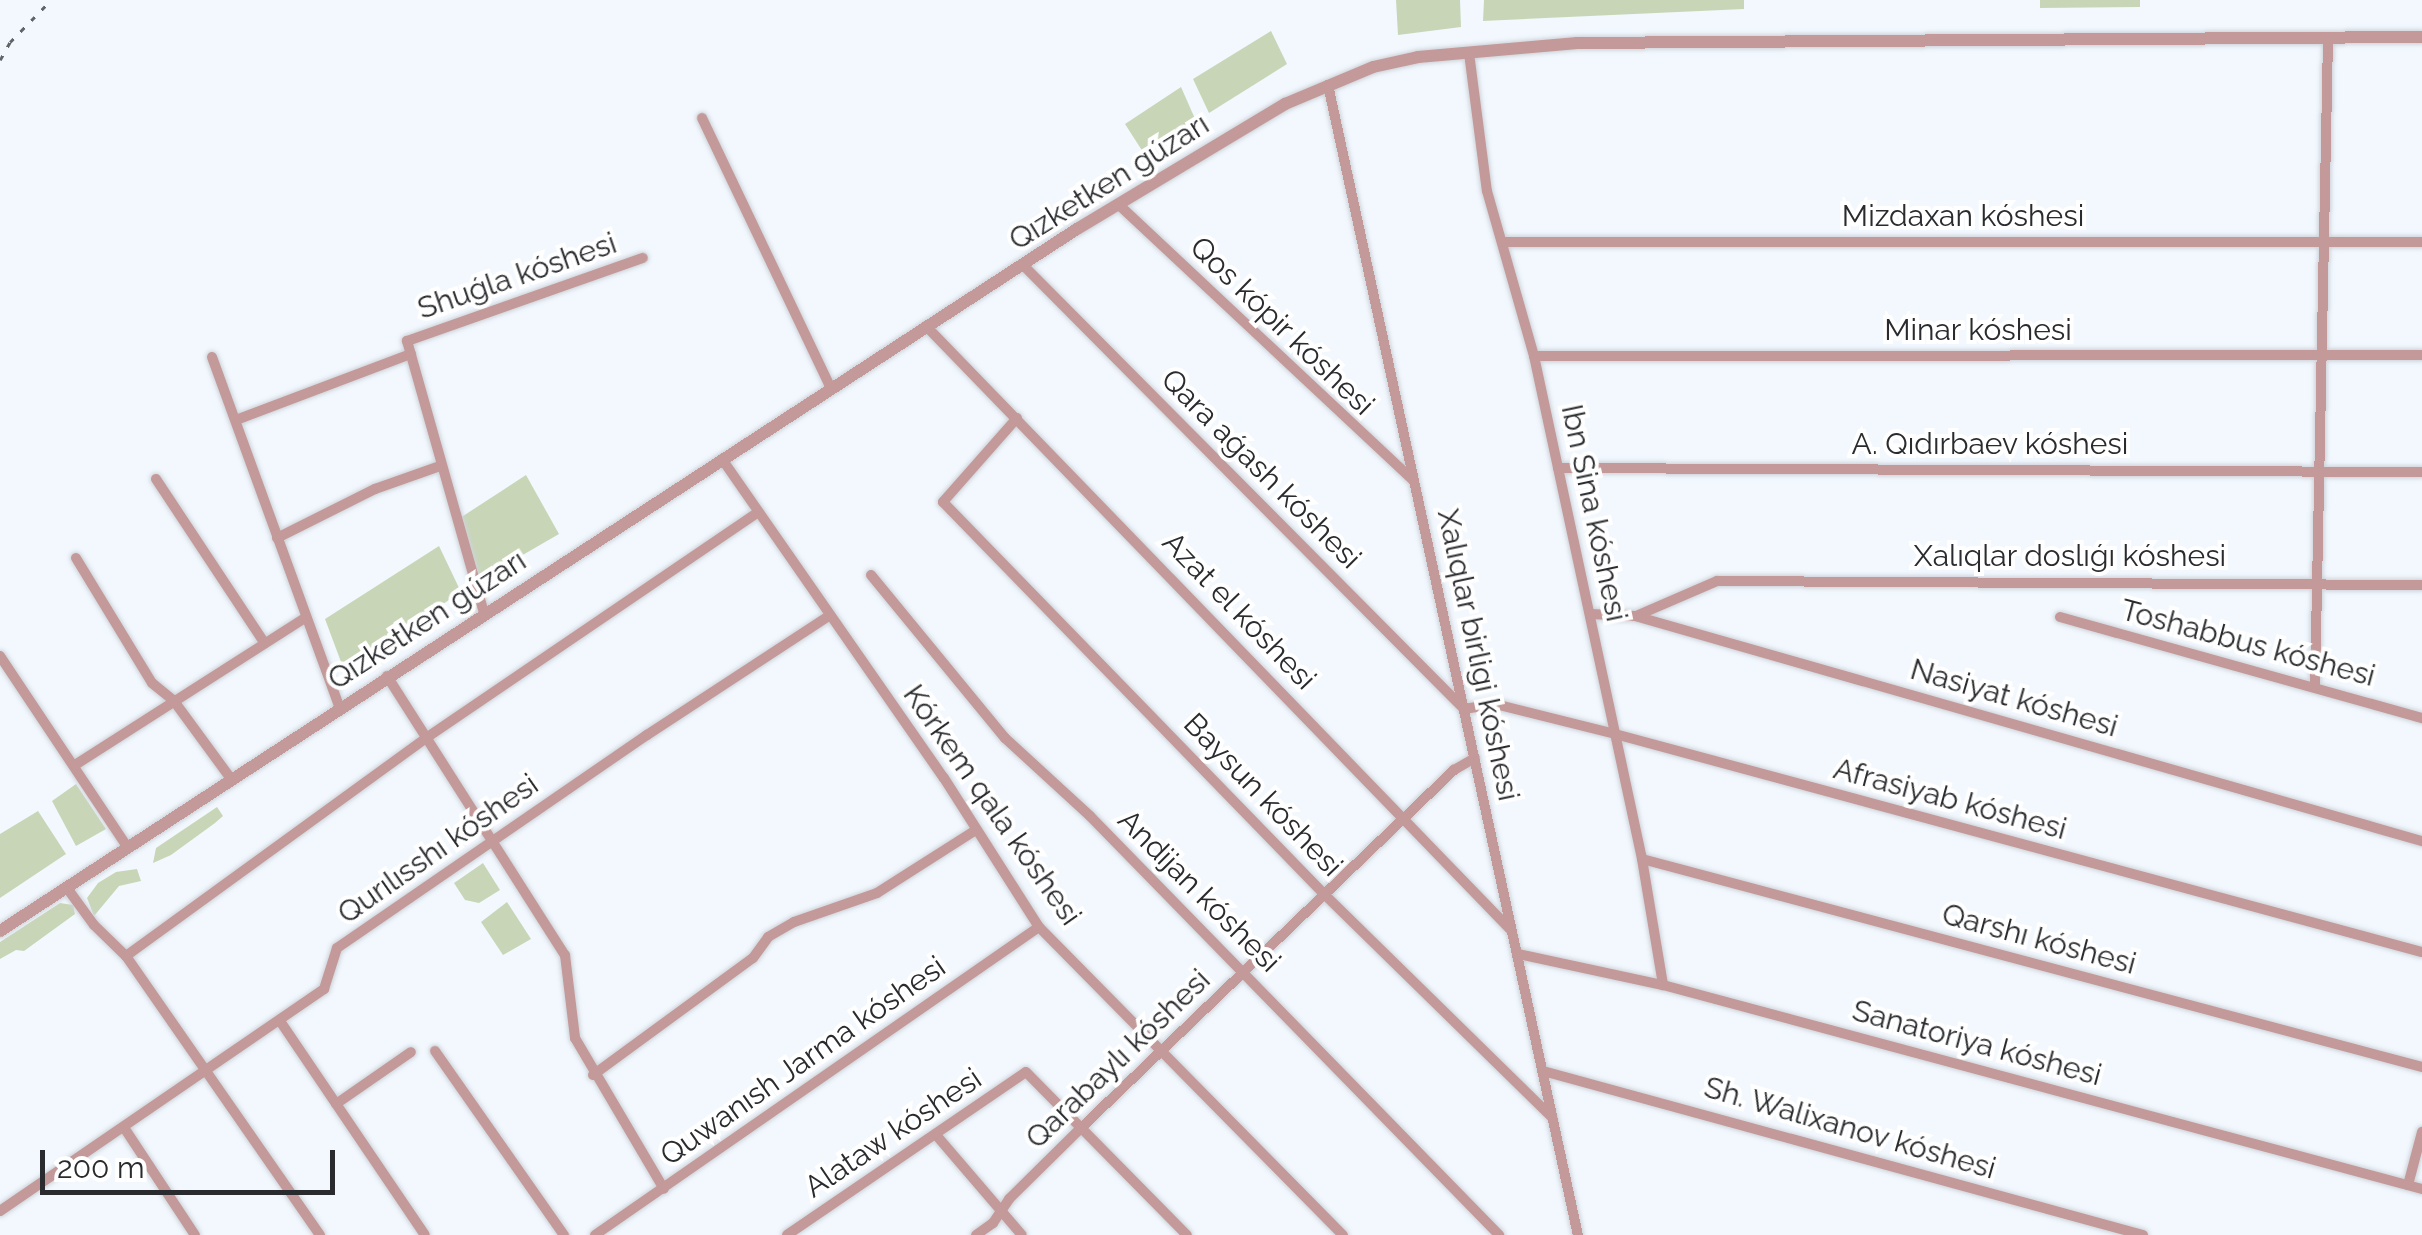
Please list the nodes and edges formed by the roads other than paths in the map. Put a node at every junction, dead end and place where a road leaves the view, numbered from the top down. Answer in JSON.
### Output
{"nodes":[{"id":1,"x":2328,"y":37,"type":"junction"},
{"id":2,"x":2422,"y":37,"type":"edge"},
{"id":3,"x":1469,"y":53,"type":"junction"},
{"id":4,"x":1328,"y":86,"type":"junction"},
{"id":5,"x":702,"y":118,"type":"dead end"},
{"id":6,"x":1118,"y":204,"type":"junction"},
{"id":7,"x":2323,"y":241,"type":"junction"},
{"id":8,"x":1504,"y":242,"type":"junction"},
{"id":9,"x":2422,"y":242,"type":"edge"},
{"id":10,"x":643,"y":258,"type":"dead end"},
{"id":11,"x":1022,"y":264,"type":"junction"},
{"id":12,"x":926,"y":326,"type":"junction"},
{"id":13,"x":411,"y":354,"type":"junction"},
{"id":14,"x":2322,"y":354,"type":"junction"},
{"id":15,"x":2422,"y":355,"type":"edge"},
{"id":16,"x":1534,"y":356,"type":"junction"},
{"id":17,"x":212,"y":357,"type":"dead end"},
{"id":18,"x":831,"y":388,"type":"junction"},
{"id":19,"x":1017,"y":418,"type":"junction"},
{"id":20,"x":236,"y":420,"type":"junction"},
{"id":21,"x":722,"y":459,"type":"junction"},
{"id":22,"x":440,"y":466,"type":"junction"},
{"id":23,"x":1558,"y":468,"type":"junction"},
{"id":24,"x":2320,"y":470,"type":"junction"},
{"id":25,"x":2422,"y":472,"type":"edge"},
{"id":26,"x":156,"y":479,"type":"dead end"},
{"id":27,"x":1414,"y":481,"type":"junction"},
{"id":28,"x":758,"y":512,"type":"junction"},
{"id":29,"x":277,"y":538,"type":"junction"},
{"id":30,"x":76,"y":558,"type":"dead end"},
{"id":31,"x":870,"y":575,"type":"dead end"},
{"id":32,"x":2317,"y":581,"type":"junction"},
{"id":33,"x":2422,"y":585,"type":"edge"},
{"id":34,"x":484,"y":613,"type":"junction"},
{"id":35,"x":1590,"y":614,"type":"junction"},
{"id":36,"x":830,"y":616,"type":"junction"},
{"id":37,"x":1636,"y":616,"type":"junction"},
{"id":38,"x":306,"y":617,"type":"junction"},
{"id":39,"x":2060,"y":617,"type":"dead end"},
{"id":40,"x":264,"y":642,"type":"junction"},
{"id":41,"x":0,"y":656,"type":"edge"},
{"id":42,"x":387,"y":676,"type":"junction"},
{"id":43,"x":2315,"y":686,"type":"junction"},
{"id":44,"x":174,"y":701,"type":"junction"},
{"id":45,"x":339,"y":706,"type":"junction"},
{"id":46,"x":1464,"y":709,"type":"junction"},
{"id":47,"x":2422,"y":718,"type":"edge"},
{"id":48,"x":1615,"y":734,"type":"junction"},
{"id":49,"x":426,"y":738,"type":"junction"},
{"id":50,"x":1474,"y":758,"type":"junction"},
{"id":51,"x":74,"y":765,"type":"junction"},
{"id":52,"x":231,"y":778,"type":"junction"},
{"id":53,"x":1405,"y":818,"type":"junction"},
{"id":54,"x":976,"y":830,"type":"junction"},
{"id":55,"x":2422,"y":841,"type":"edge"},
{"id":56,"x":492,"y":842,"type":"junction"},
{"id":57,"x":128,"y":848,"type":"junction"},
{"id":58,"x":1642,"y":859,"type":"junction"},
{"id":59,"x":67,"y":888,"type":"junction"},
{"id":60,"x":1326,"y":895,"type":"junction"},
{"id":61,"x":1040,"y":927,"type":"junction"},
{"id":62,"x":0,"y":931,"type":"edge"},
{"id":63,"x":1513,"y":932,"type":"junction"},
{"id":64,"x":2422,"y":952,"type":"edge"},
{"id":65,"x":1518,"y":954,"type":"junction"},
{"id":66,"x":126,"y":956,"type":"junction"},
{"id":67,"x":1245,"y":973,"type":"junction"},
{"id":68,"x":1664,"y":985,"type":"junction"},
{"id":69,"x":280,"y":1021,"type":"junction"},
{"id":70,"x":1162,"y":1050,"type":"junction"},
{"id":71,"x":434,"y":1051,"type":"dead end"},
{"id":72,"x":412,"y":1052,"type":"dead end"},
{"id":73,"x":2422,"y":1067,"type":"edge"},
{"id":74,"x":208,"y":1070,"type":"junction"},
{"id":75,"x":1542,"y":1072,"type":"junction"},
{"id":76,"x":593,"y":1074,"type":"junction"},
{"id":77,"x":336,"y":1104,"type":"junction"},
{"id":78,"x":1552,"y":1118,"type":"junction"},
{"id":79,"x":1082,"y":1127,"type":"junction"},
{"id":80,"x":125,"y":1129,"type":"junction"},
{"id":81,"x":2422,"y":1132,"type":"edge"},
{"id":82,"x":937,"y":1136,"type":"junction"},
{"id":83,"x":2408,"y":1185,"type":"junction"},
{"id":84,"x":664,"y":1188,"type":"junction"},
{"id":85,"x":2422,"y":1189,"type":"edge"},
{"id":86,"x":0,"y":1211,"type":"edge"},
{"id":87,"x":1003,"y":1211,"type":"junction"},
{"id":88,"x":196,"y":1235,"type":"edge"},
{"id":89,"x":320,"y":1235,"type":"edge"},
{"id":90,"x":425,"y":1235,"type":"edge"},
{"id":91,"x":564,"y":1235,"type":"edge"},
{"id":92,"x":595,"y":1235,"type":"edge"},
{"id":93,"x":788,"y":1235,"type":"edge"},
{"id":94,"x":976,"y":1235,"type":"edge"},
{"id":95,"x":1022,"y":1235,"type":"edge"},
{"id":96,"x":1187,"y":1235,"type":"edge"},
{"id":97,"x":1343,"y":1235,"type":"edge"},
{"id":98,"x":1499,"y":1235,"type":"edge"},
{"id":99,"x":1578,"y":1235,"type":"edge"},
{"id":100,"x":2143,"y":1235,"type":"edge"}],
"edges":[{"from":1,"to":2,"type":"street","name":"Qızketken gúzarı"},
{"from":1,"to":3,"type":"street","name":"Qızketken gúzarı"},
{"from":1,"to":7,"type":"street"},
{"from":3,"to":4,"type":"street","name":"Qızketken gúzarı"},
{"from":3,"to":8,"type":"street","name":"Ibn Sina kóshesi"},
{"from":4,"to":6,"type":"street","name":"Qızketken gúzarı"},
{"from":4,"to":27,"type":"street","name":"Xalıqlar birligi kóshesi"},
{"from":5,"to":18,"type":"street"},
{"from":6,"to":11,"type":"street","name":"Qızketken gúzarı"},
{"from":6,"to":27,"type":"street","name":"Qos kópir kóshesi"},
{"from":7,"to":8,"type":"street","name":"Mizdaxan kóshesi"},
{"from":7,"to":9,"type":"street","name":"Mizdaxan kóshesi"},
{"from":7,"to":14,"type":"street"},
{"from":8,"to":16,"type":"street","name":"Ibn Sina kóshesi"},
{"from":10,"to":13,"type":"street","name":"Shuǵla kóshesi"},
{"from":11,"to":12,"type":"street","name":"Qızketken gúzarı"},
{"from":11,"to":46,"type":"street","name":"Qara aǵash kóshesi"},
{"from":12,"to":18,"type":"street","name":"Qızketken gúzarı"},
{"from":12,"to":19,"type":"street","name":"Azat el kóshesi"},
{"from":13,"to":20,"type":"street","name":"Shuǵla kóshesi"},
{"from":13,"to":22,"type":"street"},
{"from":14,"to":15,"type":"street","name":"Minar kóshesi"},
{"from":14,"to":16,"type":"street","name":"Minar kóshesi"},
{"from":14,"to":24,"type":"street"},
{"from":16,"to":23,"type":"street","name":"Ibn Sina kóshesi"},
{"from":17,"to":20,"type":"street"},
{"from":18,"to":21,"type":"street","name":"Qızketken gúzarı"},
{"from":19,"to":53,"type":"street","name":"Azat el kóshesi"},
{"from":19,"to":60,"type":"street","name":"Baysun kóshesi"},
{"from":20,"to":29,"type":"street"},
{"from":21,"to":28,"type":"street","name":"Kórkem qala kóshesi"},
{"from":21,"to":34,"type":"street","name":"Qızketken gúzarı"},
{"from":22,"to":29,"type":"street"},
{"from":22,"to":34,"type":"street"},
{"from":23,"to":24,"type":"street","name":"A. Qıdırbaev kóshesi"},
{"from":23,"to":35,"type":"street","name":"Ibn Sina kóshesi"},
{"from":24,"to":25,"type":"street","name":"A. Qıdırbaev kóshesi"},
{"from":24,"to":32,"type":"street"},
{"from":26,"to":40,"type":"street"},
{"from":27,"to":46,"type":"street","name":"Xalıqlar birligi kóshesi"},
{"from":28,"to":36,"type":"street","name":"Kórkem qala kóshesi"},
{"from":28,"to":49,"type":"street"},
{"from":29,"to":38,"type":"street"},
{"from":30,"to":44,"type":"street"},
{"from":31,"to":67,"type":"street","name":"Andijan kóshesi"},
{"from":32,"to":33,"type":"street","name":"Xalıqlar doslıǵı kóshesi"},
{"from":32,"to":37,"type":"street","name":"Xalıqlar doslıǵı kóshesi"},
{"from":32,"to":43,"type":"street"},
{"from":34,"to":42,"type":"street","name":"Qızketken gúzarı"},
{"from":35,"to":37,"type":"street","name":"Nasiyat kóshesi"},
{"from":35,"to":48,"type":"street","name":"Ibn Sina kóshesi"},
{"from":36,"to":54,"type":"street","name":"Kórkem qala kóshesi"},
{"from":36,"to":56,"type":"street","name":"Qurılısshı kóshesi"},
{"from":37,"to":55,"type":"street","name":"Nasiyat kóshesi"},
{"from":38,"to":40,"type":"street"},
{"from":38,"to":45,"type":"street"},
{"from":39,"to":43,"type":"street","name":"Toshabbus kóshesi"},
{"from":40,"to":44,"type":"street"},
{"from":41,"to":51,"type":"street"},
{"from":42,"to":45,"type":"street","name":"Qızketken gúzarı"},
{"from":42,"to":49,"type":"street"},
{"from":43,"to":47,"type":"street","name":"Toshabbus kóshesi"},
{"from":44,"to":51,"type":"street"},
{"from":44,"to":52,"type":"street"},
{"from":45,"to":52,"type":"street","name":"Qızketken gúzarı"},
{"from":46,"to":48,"type":"street","name":"Afrasiyab kóshesi"},
{"from":46,"to":50,"type":"street","name":"Xalıqlar birligi kóshesi"},
{"from":48,"to":58,"type":"street","name":"Ibn Sina kóshesi"},
{"from":48,"to":64,"type":"street","name":"Afrasiyab kóshesi"},
{"from":49,"to":56,"type":"street"},
{"from":49,"to":66,"type":"street"},
{"from":50,"to":53,"type":"street","name":"Qarabaylı kóshesi"},
{"from":50,"to":63,"type":"street","name":"Xalıqlar birligi kóshesi"},
{"from":51,"to":57,"type":"street"},
{"from":52,"to":57,"type":"street","name":"Qızketken gúzarı"},
{"from":53,"to":60,"type":"street","name":"Qarabaylı kóshesi"},
{"from":53,"to":63,"type":"street","name":"Azat el kóshesi"},
{"from":54,"to":61,"type":"street","name":"Kórkem qala kóshesi"},
{"from":54,"to":76,"type":"street"},
{"from":56,"to":69,"type":"street","name":"Qurılısshı kóshesi"},
{"from":56,"to":76,"type":"street"},
{"from":57,"to":59,"type":"street","name":"Qızketken gúzarı"},
{"from":58,"to":68,"type":"street","name":"Ibn Sina kóshesi"},
{"from":58,"to":73,"type":"street","name":"Qarshı kóshesi"},
{"from":59,"to":62,"type":"street","name":"Qızketken gúzarı"},
{"from":59,"to":66,"type":"street"},
{"from":60,"to":67,"type":"street","name":"Qarabaylı kóshesi"},
{"from":60,"to":78,"type":"street","name":"Baysun kóshesi"},
{"from":61,"to":70,"type":"street","name":"Kórkem qala kóshesi"},
{"from":61,"to":84,"type":"street","name":"Quwanısh Jarma kóshesi"},
{"from":63,"to":65,"type":"street","name":"Xalıqlar birligi kóshesi"},
{"from":65,"to":68,"type":"street","name":"Sanatoriya kóshesi"},
{"from":65,"to":75,"type":"street","name":"Xalıqlar birligi kóshesi"},
{"from":66,"to":74,"type":"street"},
{"from":67,"to":70,"type":"street","name":"Qarabaylı kóshesi"},
{"from":67,"to":98,"type":"street","name":"Andijan kóshesi"},
{"from":68,"to":83,"type":"street","name":"Sanatoriya kóshesi"},
{"from":69,"to":74,"type":"street","name":"Qurılısshı kóshesi"},
{"from":69,"to":77,"type":"street"},
{"from":70,"to":79,"type":"street","name":"Qarabaylı kóshesi"},
{"from":70,"to":97,"type":"street","name":"Kórkem qala kóshesi"},
{"from":71,"to":91,"type":"street"},
{"from":72,"to":77,"type":"street"},
{"from":74,"to":80,"type":"street","name":"Qurılısshı kóshesi"},
{"from":74,"to":89,"type":"street"},
{"from":75,"to":78,"type":"street","name":"Xalıqlar birligi kóshesi"},
{"from":75,"to":100,"type":"street","name":"Sh. Walixanov kóshesi"},
{"from":76,"to":84,"type":"street"},
{"from":77,"to":90,"type":"street"},
{"from":78,"to":99,"type":"street","name":"Xalıqlar birligi kóshesi"},
{"from":79,"to":82,"type":"street","name":"Alataw kóshesi"},
{"from":79,"to":87,"type":"street","name":"Qarabaylı kóshesi"},
{"from":79,"to":96,"type":"street"},
{"from":80,"to":86,"type":"street","name":"Qurılısshı kóshesi"},
{"from":80,"to":88,"type":"street"},
{"from":81,"to":83,"type":"street"},
{"from":82,"to":87,"type":"street"},
{"from":82,"to":93,"type":"street","name":"Alataw kóshesi"},
{"from":83,"to":85,"type":"street","name":"Sanatoriya kóshesi"},
{"from":84,"to":92,"type":"street","name":"Quwanısh Jarma kóshesi"},
{"from":87,"to":94,"type":"street","name":"Qarabaylı kóshesi"},
{"from":87,"to":95,"type":"street"}]}
